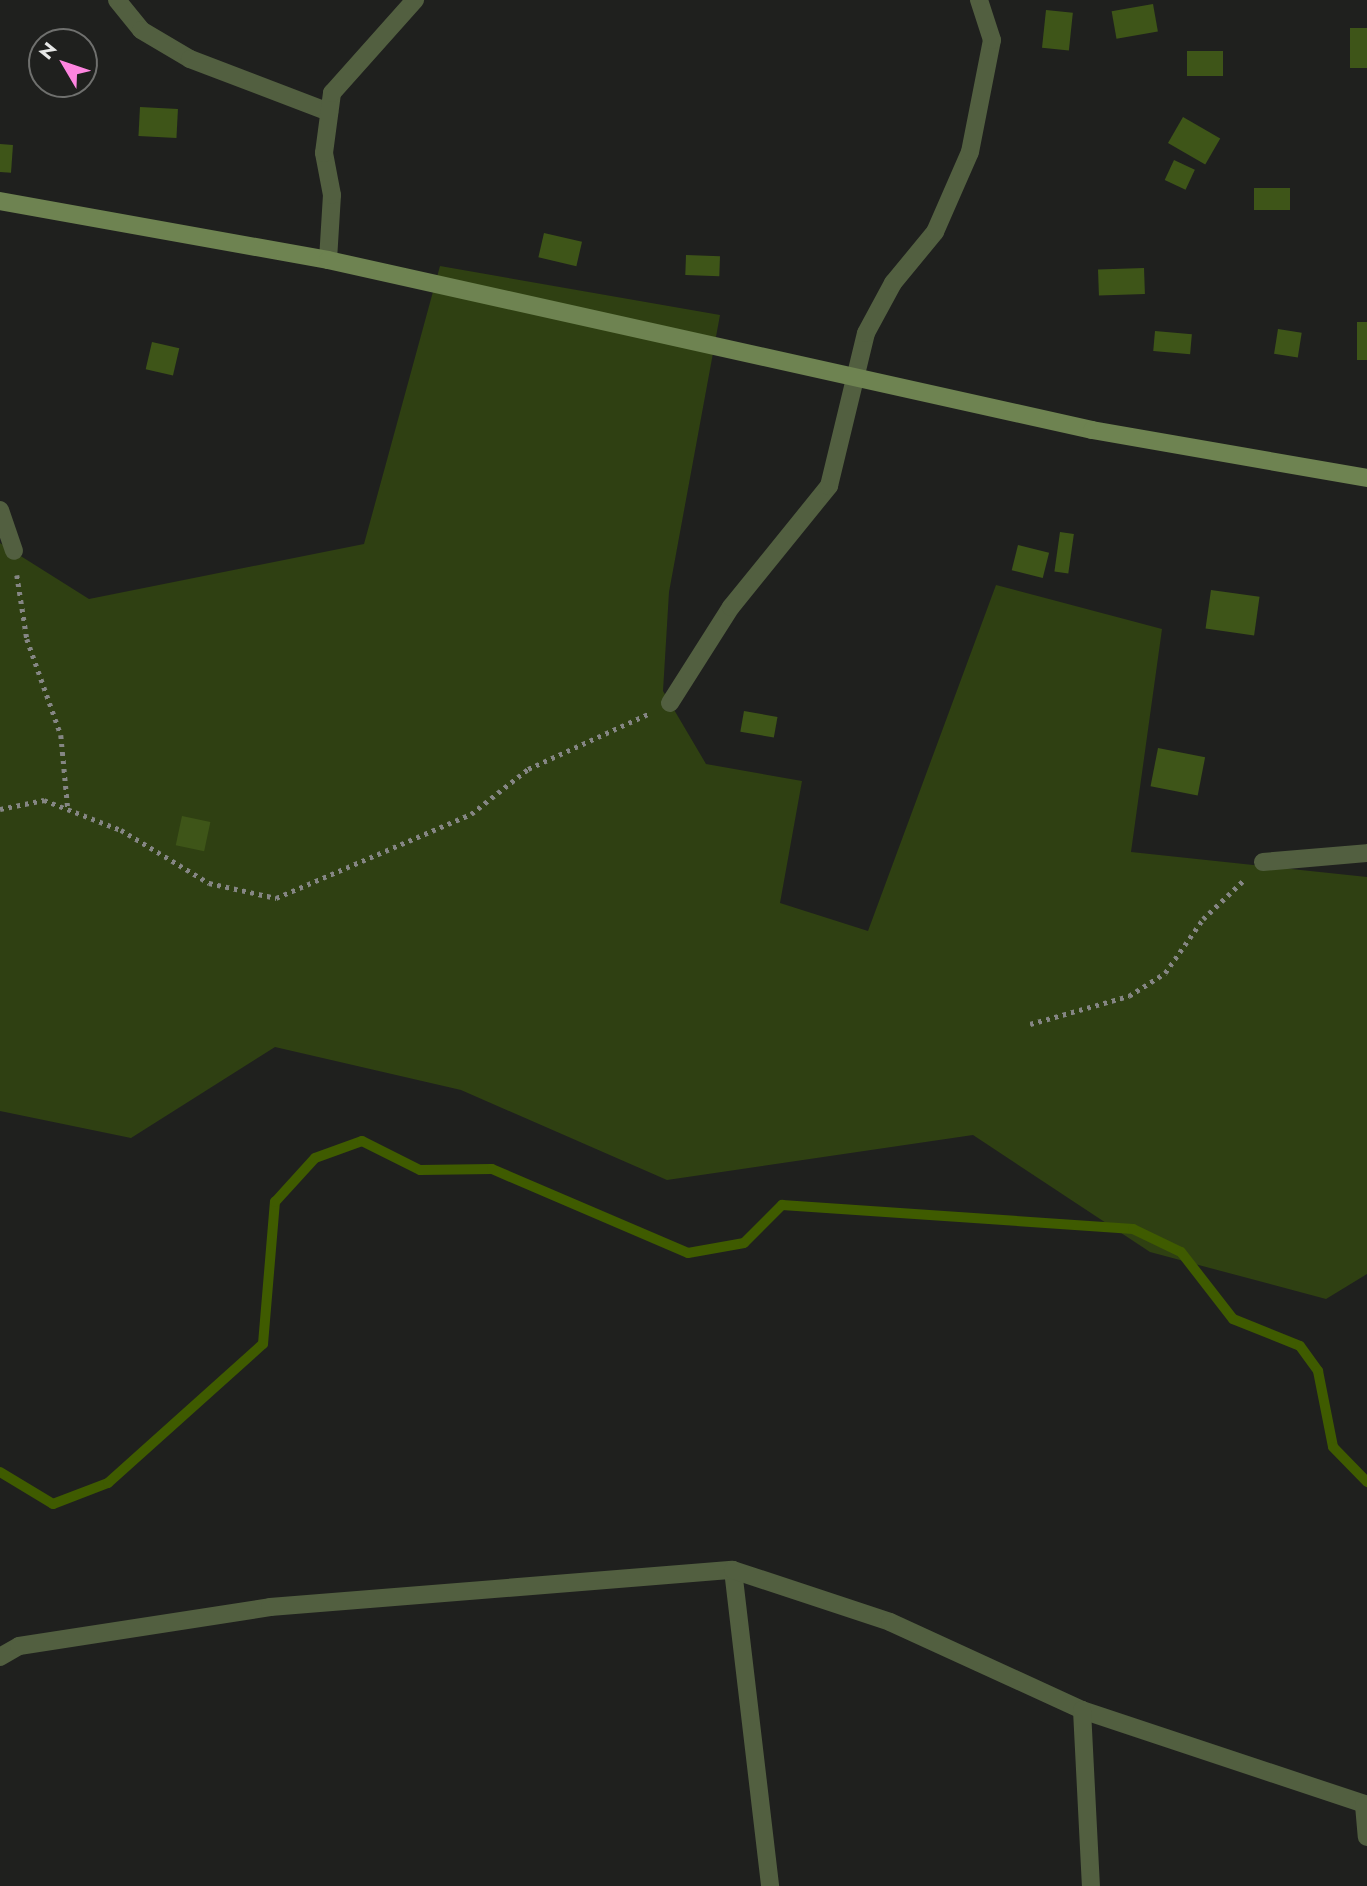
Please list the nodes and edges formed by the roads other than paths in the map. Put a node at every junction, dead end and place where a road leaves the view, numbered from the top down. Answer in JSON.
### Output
{"nodes":[{"id":1,"x":117,"y":0,"type":"edge"},
{"id":2,"x":415,"y":0,"type":"edge"},
{"id":3,"x":979,"y":0,"type":"edge"},
{"id":4,"x":329,"y":112,"type":"junction"},
{"id":5,"x":0,"y":201,"type":"edge"},
{"id":6,"x":328,"y":260,"type":"junction"},
{"id":7,"x":855,"y":374,"type":"junction"},
{"id":8,"x":1367,"y":478,"type":"edge"},
{"id":9,"x":0,"y":510,"type":"edge"},
{"id":10,"x":14,"y":551,"type":"road end"},
{"id":11,"x":670,"y":703,"type":"road end"},
{"id":12,"x":1367,"y":853,"type":"edge"},
{"id":13,"x":1263,"y":862,"type":"road end"},
{"id":14,"x":733,"y":1570,"type":"junction"},
{"id":15,"x":0,"y":1657,"type":"edge"},
{"id":16,"x":1082,"y":1710,"type":"junction"},
{"id":17,"x":1365,"y":1805,"type":"edge"},
{"id":18,"x":1367,"y":1837,"type":"edge"},
{"id":19,"x":770,"y":1886,"type":"edge"},
{"id":20,"x":1091,"y":1886,"type":"edge"}],
"edges":[{"from":1,"to":4,"type":"street"},
{"from":2,"to":4,"type":"street"},
{"from":3,"to":7,"type":"street"},
{"from":4,"to":6,"type":"street"},
{"from":5,"to":6,"type":"main road"},
{"from":6,"to":7,"type":"main road"},
{"from":7,"to":8,"type":"main road"},
{"from":7,"to":11,"type":"street"},
{"from":9,"to":10,"type":"street"},
{"from":12,"to":13,"type":"street"},
{"from":14,"to":15,"type":"street"},
{"from":14,"to":16,"type":"street"},
{"from":14,"to":19,"type":"street"},
{"from":16,"to":17,"type":"street"},
{"from":16,"to":20,"type":"street"},
{"from":17,"to":18,"type":"street"}]}
